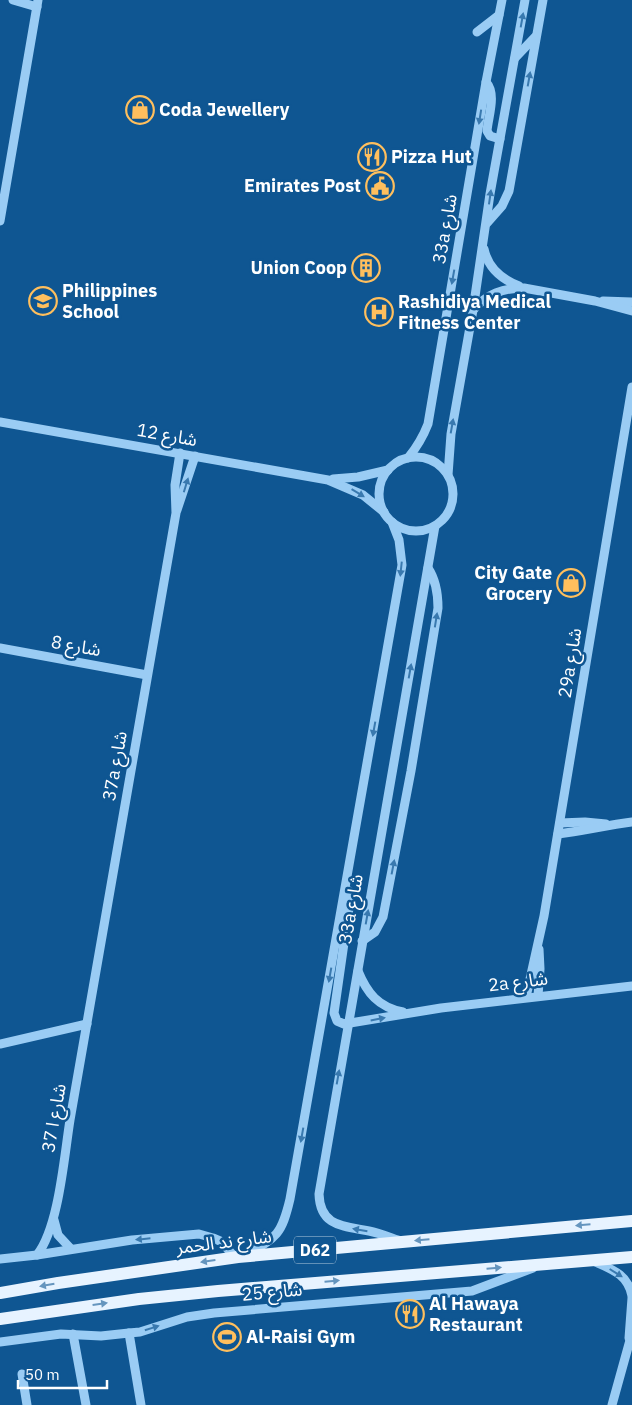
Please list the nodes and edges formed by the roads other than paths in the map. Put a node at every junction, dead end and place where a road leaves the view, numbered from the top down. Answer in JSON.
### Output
{"nodes":[{"id":1,"x":13,"y":0,"type":"edge"},
{"id":2,"x":502,"y":0,"type":"edge"},
{"id":3,"x":525,"y":0,"type":"edge"},
{"id":4,"x":543,"y":0,"type":"edge"},
{"id":5,"x":38,"y":3,"type":"edge"},
{"id":6,"x":499,"y":15,"type":"junction"},
{"id":7,"x":477,"y":32,"type":"dead end"},
{"id":8,"x":536,"y":36,"type":"junction"},
{"id":9,"x":515,"y":58,"type":"junction"},
{"id":10,"x":486,"y":82,"type":"junction"},
{"id":11,"x":500,"y":139,"type":"junction"},
{"id":12,"x":0,"y":221,"type":"edge"},
{"id":13,"x":486,"y":224,"type":"junction"},
{"id":14,"x":483,"y":245,"type":"junction"},
{"id":15,"x":524,"y":288,"type":"junction"},
{"id":16,"x":595,"y":301,"type":"junction"},
{"id":17,"x":632,"y":302,"type":"edge"},
{"id":18,"x":473,"y":310,"type":"junction"},
{"id":19,"x":632,"y":311,"type":"edge"},
{"id":20,"x":632,"y":387,"type":"edge"},
{"id":21,"x":0,"y":422,"type":"edge"},
{"id":22,"x":180,"y":453,"type":"junction"},
{"id":23,"x":195,"y":456,"type":"junction"},
{"id":24,"x":408,"y":458,"type":"junction"},
{"id":25,"x":388,"y":470,"type":"junction"},
{"id":26,"x":448,"y":474,"type":"junction"},
{"id":27,"x":328,"y":480,"type":"junction"},
{"id":28,"x":384,"y":512,"type":"junction"},
{"id":29,"x":176,"y":513,"type":"junction"},
{"id":30,"x":392,"y":522,"type":"junction"},
{"id":31,"x":435,"y":526,"type":"junction"},
{"id":32,"x":428,"y":568,"type":"junction"},
{"id":33,"x":0,"y":648,"type":"edge"},
{"id":34,"x":147,"y":674,"type":"junction"},
{"id":35,"x":632,"y":822,"type":"edge"},
{"id":36,"x":560,"y":824,"type":"junction"},
{"id":37,"x":609,"y":825,"type":"junction"},
{"id":38,"x":558,"y":834,"type":"junction"},
{"id":39,"x":347,"y":882,"type":"junction"},
{"id":40,"x":362,"y":941,"type":"junction"},
{"id":41,"x":539,"y":944,"type":"junction"},
{"id":42,"x":357,"y":969,"type":"junction"},
{"id":43,"x":632,"y":986,"type":"edge"},
{"id":44,"x":538,"y":996,"type":"junction"},
{"id":45,"x":526,"y":997,"type":"junction"},
{"id":46,"x":408,"y":1013,"type":"junction"},
{"id":47,"x":87,"y":1024,"type":"junction"},
{"id":48,"x":348,"y":1024,"type":"junction"},
{"id":49,"x":0,"y":1044,"type":"edge"},
{"id":50,"x":54,"y":1217,"type":"junction"},
{"id":51,"x":632,"y":1221,"type":"edge"},
{"id":52,"x":402,"y":1241,"type":"junction"},
{"id":53,"x":71,"y":1249,"type":"junction"},
{"id":54,"x":37,"y":1255,"type":"junction"},
{"id":55,"x":236,"y":1257,"type":"junction"},
{"id":56,"x":632,"y":1257,"type":"edge"},
{"id":57,"x":0,"y":1259,"type":"edge"},
{"id":58,"x":590,"y":1260,"type":"junction"},
{"id":59,"x":545,"y":1263,"type":"junction"},
{"id":60,"x":0,"y":1293,"type":"edge"},
{"id":61,"x":632,"y":1297,"type":"edge"},
{"id":62,"x":0,"y":1319,"type":"edge"},
{"id":63,"x":129,"y":1333,"type":"junction"},
{"id":64,"x":632,"y":1333,"type":"edge"},
{"id":65,"x":73,"y":1334,"type":"junction"},
{"id":66,"x":0,"y":1342,"type":"edge"},
{"id":67,"x":628,"y":1342,"type":"junction"},
{"id":68,"x":22,"y":1374,"type":"dead end"},
{"id":69,"x":27,"y":1405,"type":"edge"},
{"id":70,"x":86,"y":1405,"type":"edge"},
{"id":71,"x":142,"y":1405,"type":"edge"},
{"id":72,"x":612,"y":1405,"type":"edge"}],
"edges":[{"from":1,"to":5,"type":"street"},
{"from":2,"to":6,"type":"street","name":"33a شارع"},
{"from":9,"to":3,"type":"street","one_way":true},
{"from":4,"to":8,"type":"street"},
{"from":5,"to":12,"type":"street"},
{"from":6,"to":7,"type":"street"},
{"from":6,"to":10,"type":"street","name":"33a شارع"},
{"from":8,"to":9,"type":"street"},
{"from":13,"to":8,"type":"street","one_way":true},
{"from":9,"to":11,"type":"street"},
{"from":10,"to":11,"type":"street"},
{"from":10,"to":24,"type":"street","name":"33a شارع","one_way":true},
{"from":13,"to":11,"type":"street","one_way":true},
{"from":13,"to":14,"type":"street"},
{"from":14,"to":15,"type":"street"},
{"from":14,"to":18,"type":"street"},
{"from":15,"to":16,"type":"street"},
{"from":15,"to":18,"type":"street"},
{"from":16,"to":17,"type":"street"},
{"from":16,"to":19,"type":"street"},
{"from":26,"to":18,"type":"street","one_way":true},
{"from":20,"to":36,"type":"street","name":"29a شارع"},
{"from":21,"to":22,"type":"street","name":"شارع 12"},
{"from":22,"to":23,"type":"street","name":"شارع 12"},
{"from":22,"to":29,"type":"street","name":"37a شارع"},
{"from":23,"to":27,"type":"street","name":"شارع 12"},
{"from":29,"to":23,"type":"street","name":"37a شارع","one_way":true},
{"from":24,"to":25,"type":"street"},
{"from":24,"to":26,"type":"street"},
{"from":25,"to":27,"type":"street","name":"شارع 12"},
{"from":25,"to":28,"type":"street"},
{"from":26,"to":31,"type":"street"},
{"from":27,"to":28,"type":"street","name":"شارع 12","one_way":true},
{"from":28,"to":30,"type":"street"},
{"from":29,"to":34,"type":"street","name":"37a شارع"},
{"from":30,"to":31,"type":"street"},
{"from":30,"to":39,"type":"street","name":"33a شارع","one_way":true},
{"from":31,"to":32,"type":"street","name":"33a شارع"},
{"from":40,"to":32,"type":"street","name":"33a شارع","one_way":true},
{"from":40,"to":32,"type":"street","one_way":true},
{"from":33,"to":34,"type":"street","name":"شارع 8"},
{"from":34,"to":47,"type":"street","name":"37a شارع"},
{"from":35,"to":37,"type":"street"},
{"from":36,"to":37,"type":"street"},
{"from":36,"to":38,"type":"street","name":"29a شارع"},
{"from":37,"to":38,"type":"street"},
{"from":38,"to":41,"type":"street","name":"29a شارع"},
{"from":39,"to":48,"type":"street"},
{"from":39,"to":55,"type":"street","name":"33a شارع","one_way":true},
{"from":40,"to":42,"type":"street","name":"33a شارع"},
{"from":41,"to":44,"type":"street","name":"29a شارع"},
{"from":41,"to":45,"type":"street","name":"29a شارع"},
{"from":42,"to":46,"type":"street","name":"2a شارع"},
{"from":42,"to":48,"type":"street","name":"33a شارع"},
{"from":43,"to":44,"type":"street","name":"2a شارع"},
{"from":44,"to":45,"type":"street","name":"2a شارع"},
{"from":45,"to":46,"type":"street","name":"2a شارع"},
{"from":48,"to":46,"type":"street","name":"2a شارع","one_way":true},
{"from":47,"to":49,"type":"street"},
{"from":47,"to":50,"type":"street","name":"شارع ا 37"},
{"from":52,"to":48,"type":"street","name":"33a شارع","one_way":true},
{"from":50,"to":53,"type":"street"},
{"from":50,"to":54,"type":"street","name":"شارع ا 37"},
{"from":51,"to":52,"type":"main road","name":"شارع ند الحمر","number":"D62","one_way":true},
{"from":52,"to":55,"type":"main road","name":"شارع ند الحمر","number":"D62"},
{"from":53,"to":54,"type":"street"},
{"from":55,"to":53,"type":"street","one_way":true},
{"from":54,"to":57,"type":"street"},
{"from":55,"to":60,"type":"main road","name":"شارع ند الحمر","number":"D62","one_way":true},
{"from":56,"to":58,"type":"main road","number":"D62"},
{"from":58,"to":59,"type":"main road","number":"D62"},
{"from":58,"to":61,"type":"street","one_way":true},
{"from":62,"to":59,"type":"main road","number":"D62","one_way":true},
{"from":63,"to":59,"type":"street","name":"شارع 25","one_way":true},
{"from":61,"to":67,"type":"street"},
{"from":63,"to":65,"type":"street","name":"شارع 25"},
{"from":63,"to":71,"type":"street"},
{"from":64,"to":67,"type":"street"},
{"from":65,"to":66,"type":"street","name":"شارع 25"},
{"from":65,"to":70,"type":"street"},
{"from":67,"to":72,"type":"street"},
{"from":68,"to":69,"type":"street"}]}
